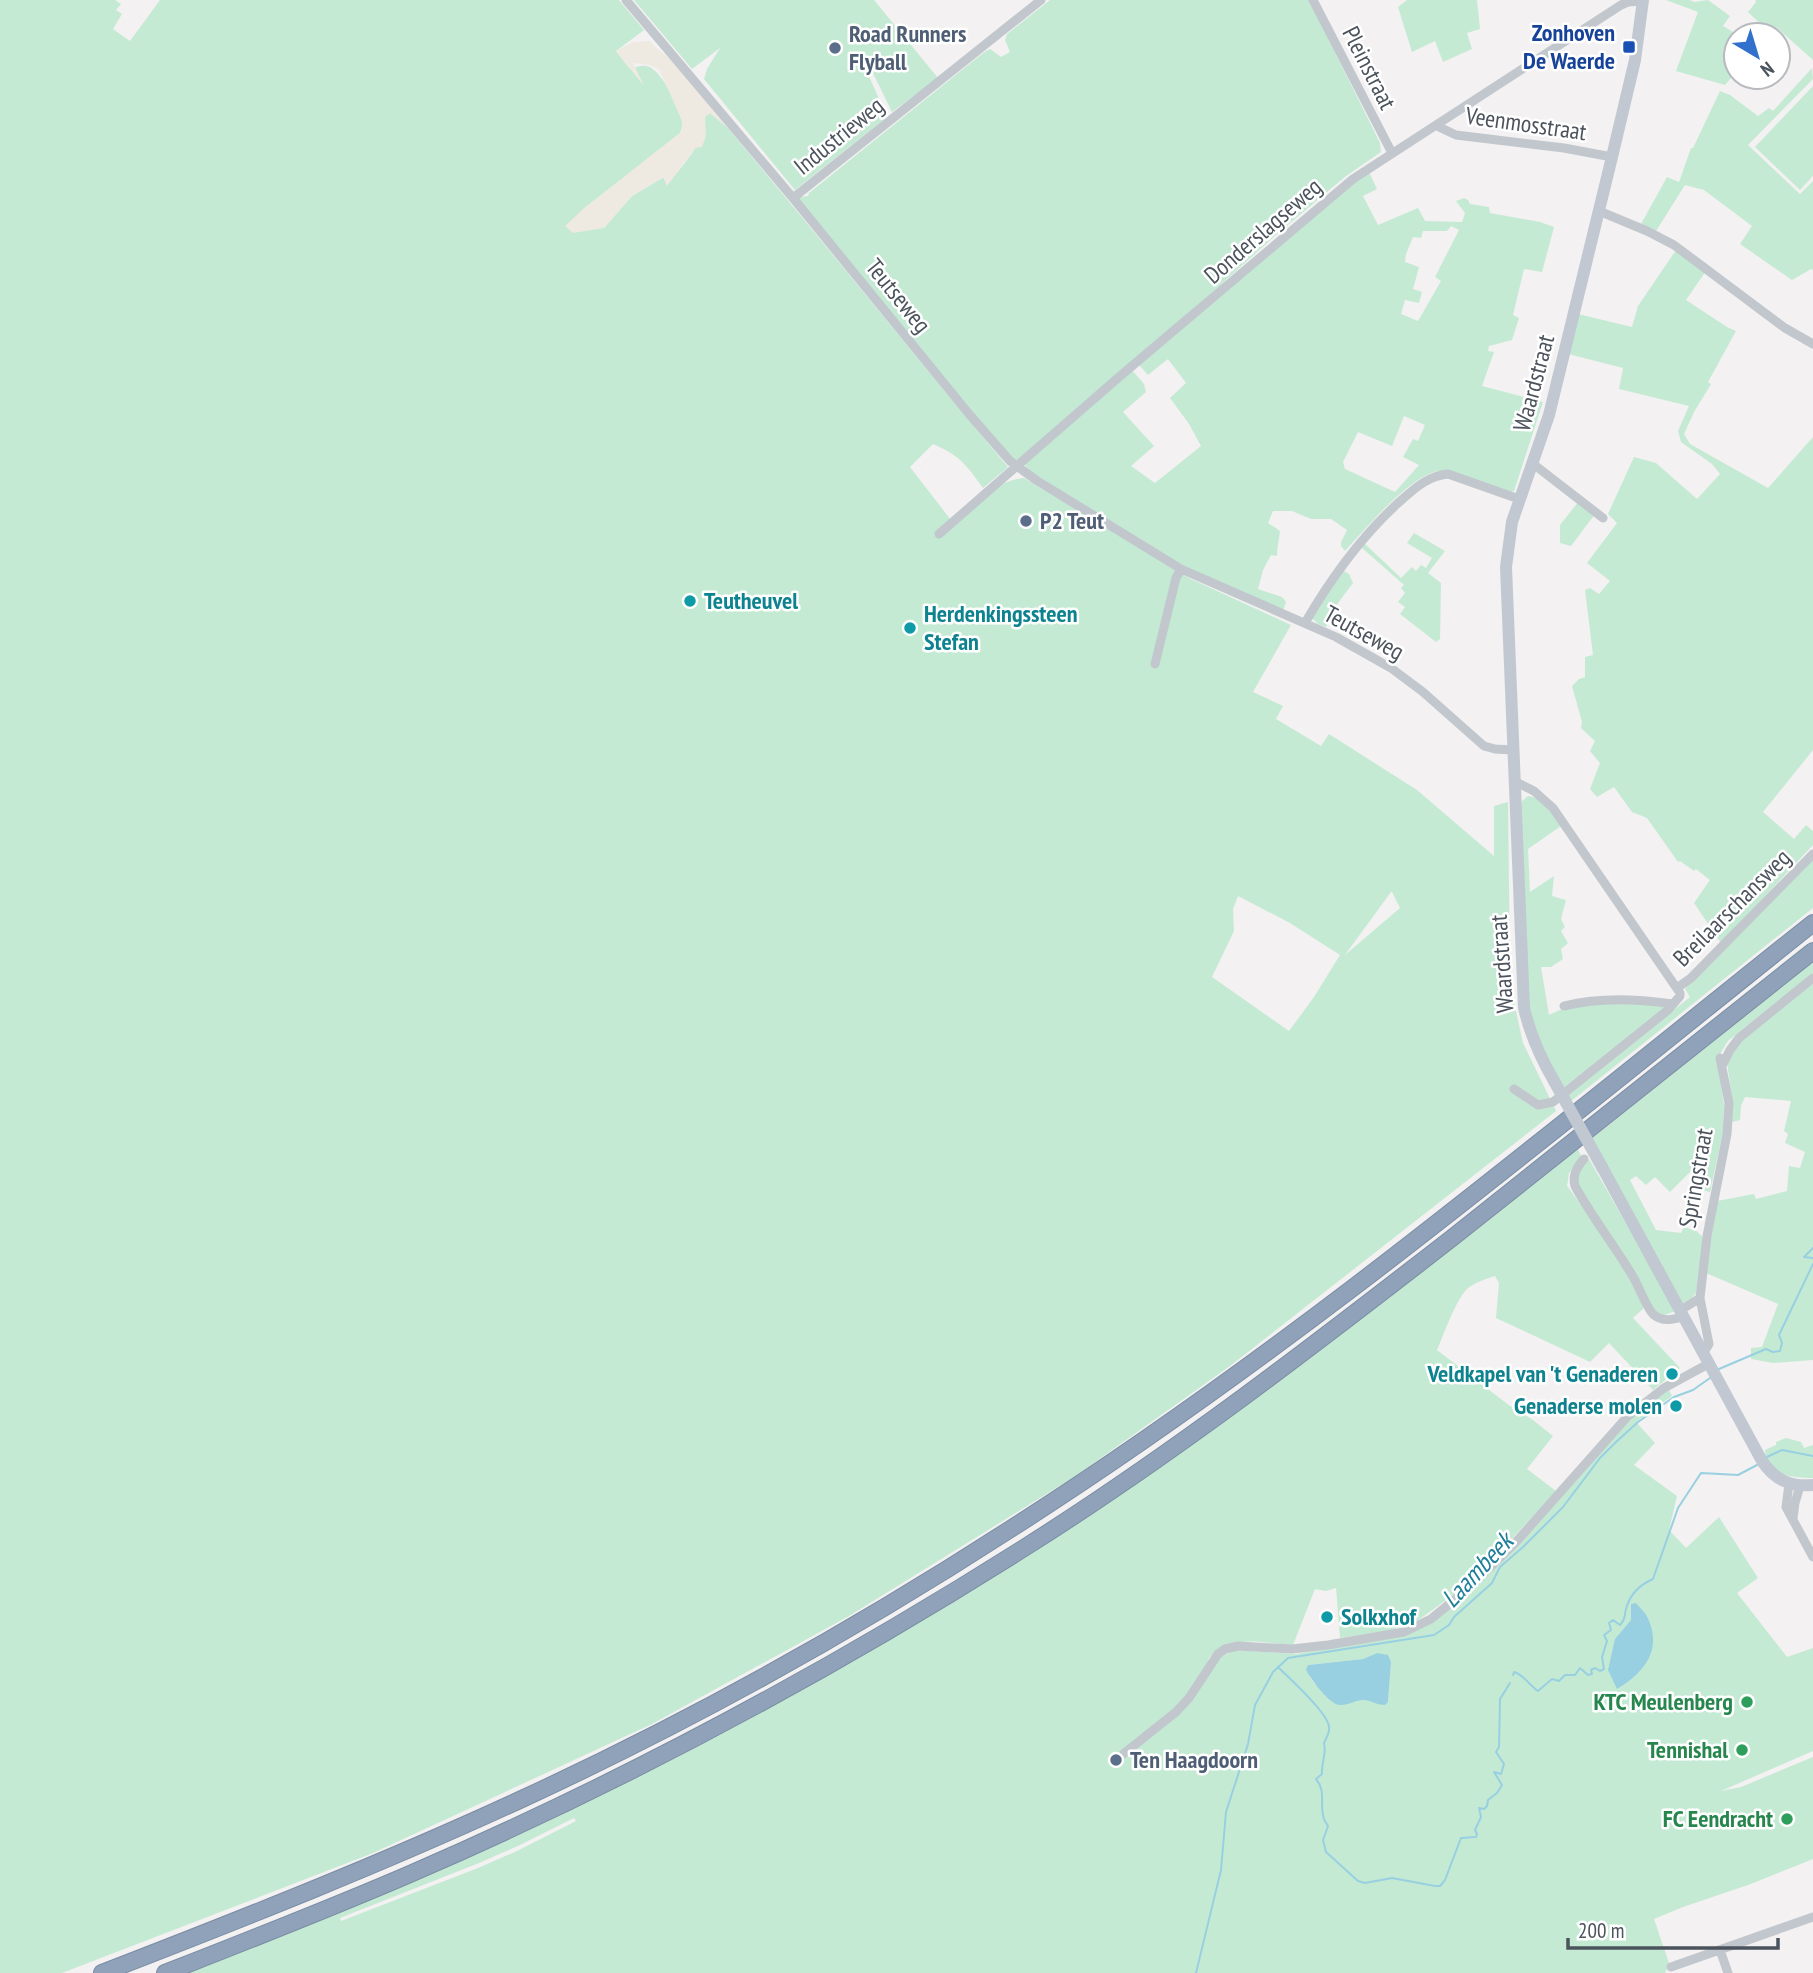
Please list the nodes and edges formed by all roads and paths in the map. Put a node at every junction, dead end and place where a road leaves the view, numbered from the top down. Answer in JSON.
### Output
{"nodes":[{"id":1,"x":626,"y":0,"type":"edge"},
{"id":2,"x":1041,"y":0,"type":"edge"},
{"id":3,"x":1313,"y":0,"type":"edge"},
{"id":4,"x":1643,"y":1,"type":"edge"},
{"id":5,"x":1437,"y":126,"type":"junction"},
{"id":6,"x":1392,"y":153,"type":"junction"},
{"id":7,"x":1612,"y":157,"type":"junction"},
{"id":8,"x":793,"y":198,"type":"junction"},
{"id":9,"x":1599,"y":211,"type":"junction"},
{"id":10,"x":1813,"y":344,"type":"edge"},
{"id":11,"x":1532,"y":463,"type":"junction"},
{"id":12,"x":1017,"y":467,"type":"junction"},
{"id":13,"x":1519,"y":499,"type":"junction"},
{"id":14,"x":1603,"y":518,"type":"dead end"},
{"id":15,"x":939,"y":534,"type":"dead end"},
{"id":16,"x":1181,"y":569,"type":"junction"},
{"id":17,"x":1305,"y":623,"type":"junction"},
{"id":18,"x":1155,"y":664,"type":"dead end"},
{"id":19,"x":1513,"y":750,"type":"junction"},
{"id":20,"x":1514,"y":781,"type":"junction"},
{"id":21,"x":1813,"y":854,"type":"edge"},
{"id":22,"x":1813,"y":923,"type":"edge"},
{"id":23,"x":1813,"y":951,"type":"edge"},
{"id":24,"x":1813,"y":978,"type":"edge"},
{"id":25,"x":1677,"y":988,"type":"junction"},
{"id":26,"x":1673,"y":1004,"type":"junction"},
{"id":27,"x":1564,"y":1006,"type":"dead end"},
{"id":28,"x":1514,"y":1088,"type":"dead end"},
{"id":29,"x":1584,"y":1159,"type":"dead end"},
{"id":30,"x":1700,"y":1298,"type":"junction"},
{"id":31,"x":1683,"y":1313,"type":"junction"},
{"id":32,"x":1707,"y":1358,"type":"junction"},
{"id":33,"x":1800,"y":1485,"type":"edge"},
{"id":34,"x":1813,"y":1557,"type":"edge"},
{"id":35,"x":1122,"y":1755,"type":"dead end"},
{"id":36,"x":1812,"y":1921,"type":"edge"},
{"id":37,"x":1720,"y":1950,"type":"junction"},
{"id":38,"x":1671,"y":1967,"type":"dead end"},
{"id":39,"x":103,"y":1973,"type":"edge"},
{"id":40,"x":165,"y":1973,"type":"edge"},
{"id":41,"x":1728,"y":1973,"type":"edge"}],
"edges":[{"from":1,"to":8,"type":"street","name":"Teutseweg"},
{"from":2,"to":8,"type":"street","name":"Industrieweg"},
{"from":3,"to":6,"type":"street","name":"Pleinstraat"},
{"from":4,"to":5,"type":"street","name":"Donderslagseweg"},
{"from":4,"to":7,"type":"street","name":"Waardstraat"},
{"from":5,"to":6,"type":"street","name":"Donderslagseweg"},
{"from":5,"to":7,"type":"street","name":"Veenmosstraat"},
{"from":6,"to":12,"type":"street","name":"Donderslagseweg"},
{"from":7,"to":9,"type":"street","name":"Waardstraat"},
{"from":8,"to":12,"type":"street","name":"Teutseweg"},
{"from":9,"to":10,"type":"street"},
{"from":9,"to":11,"type":"street","name":"Waardstraat"},
{"from":11,"to":13,"type":"street","name":"Waardstraat"},
{"from":11,"to":14,"type":"street"},
{"from":12,"to":15,"type":"street","name":"Donderslagseweg"},
{"from":12,"to":16,"type":"street","name":"Teutseweg"},
{"from":13,"to":17,"type":"street"},
{"from":13,"to":19,"type":"street","name":"Waardstraat"},
{"from":16,"to":17,"type":"street","name":"Teutseweg"},
{"from":16,"to":18,"type":"street"},
{"from":17,"to":19,"type":"street","name":"Teutseweg"},
{"from":19,"to":20,"type":"street","name":"Waardstraat"},
{"from":20,"to":25,"type":"street"},
{"from":20,"to":31,"type":"street","name":"Waardstraat","bridge":true},
{"from":21,"to":25,"type":"street","name":"Breilaarschansweg"},
{"from":22,"to":39,"type":"highway"},
{"from":23,"to":40,"type":"highway"},
{"from":24,"to":30,"type":"street","name":"Springstraat"},
{"from":25,"to":26,"type":"street"},
{"from":26,"to":27,"type":"street"},
{"from":26,"to":28,"type":"street"},
{"from":29,"to":31,"type":"street"},
{"from":30,"to":31,"type":"street"},
{"from":30,"to":32,"type":"street","name":"Springstraat"},
{"from":31,"to":32,"type":"street","name":"Waardstraat"},
{"from":32,"to":33,"type":"street","name":"Springstraat"},
{"from":32,"to":35,"type":"street"},
{"from":33,"to":34,"type":"street","name":"Springstraat"},
{"from":36,"to":37,"type":"street"},
{"from":37,"to":38,"type":"street"},
{"from":37,"to":41,"type":"street"}]}
